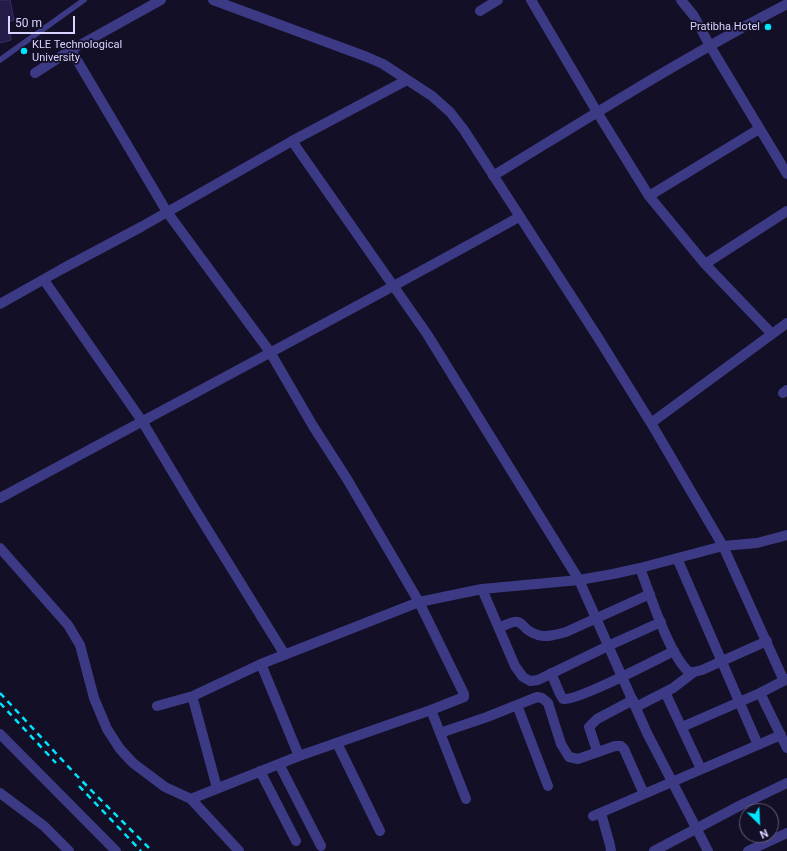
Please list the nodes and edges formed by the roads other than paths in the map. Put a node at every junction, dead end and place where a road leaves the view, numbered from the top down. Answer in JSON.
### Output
{"nodes":[{"id":1,"x":84,"y":0,"type":"edge"},
{"id":2,"x":161,"y":0,"type":"edge"},
{"id":3,"x":213,"y":0,"type":"edge"},
{"id":4,"x":498,"y":0,"type":"edge"},
{"id":5,"x":531,"y":0,"type":"edge"},
{"id":6,"x":681,"y":0,"type":"edge"},
{"id":7,"x":787,"y":4,"type":"edge"},
{"id":8,"x":480,"y":11,"type":"dead end"},
{"id":9,"x":710,"y":46,"type":"junction"},
{"id":10,"x":71,"y":50,"type":"junction"},
{"id":11,"x":0,"y":60,"type":"edge"},
{"id":12,"x":35,"y":73,"type":"dead end"},
{"id":13,"x":407,"y":80,"type":"junction"},
{"id":14,"x":597,"y":112,"type":"junction"},
{"id":15,"x":759,"y":128,"type":"junction"},
{"id":16,"x":292,"y":141,"type":"junction"},
{"id":17,"x":787,"y":174,"type":"edge"},
{"id":18,"x":493,"y":176,"type":"junction"},
{"id":19,"x":649,"y":196,"type":"junction"},
{"id":20,"x":787,"y":211,"type":"edge"},
{"id":21,"x":167,"y":212,"type":"junction"},
{"id":22,"x":519,"y":217,"type":"junction"},
{"id":23,"x":705,"y":264,"type":"junction"},
{"id":24,"x":44,"y":280,"type":"junction"},
{"id":25,"x":394,"y":287,"type":"junction"},
{"id":26,"x":0,"y":304,"type":"edge"},
{"id":27,"x":787,"y":323,"type":"edge"},
{"id":28,"x":772,"y":334,"type":"junction"},
{"id":29,"x":270,"y":352,"type":"junction"},
{"id":30,"x":142,"y":421,"type":"junction"},
{"id":31,"x":651,"y":423,"type":"junction"},
{"id":32,"x":0,"y":498,"type":"edge"},
{"id":33,"x":787,"y":535,"type":"edge"},
{"id":34,"x":723,"y":546,"type":"junction"},
{"id":35,"x":0,"y":548,"type":"edge"},
{"id":36,"x":678,"y":558,"type":"junction"},
{"id":37,"x":640,"y":568,"type":"junction"},
{"id":38,"x":579,"y":580,"type":"junction"},
{"id":39,"x":482,"y":589,"type":"junction"},
{"id":40,"x":650,"y":594,"type":"junction"},
{"id":41,"x":419,"y":602,"type":"junction"},
{"id":42,"x":596,"y":619,"type":"junction"},
{"id":43,"x":661,"y":622,"type":"junction"},
{"id":44,"x":499,"y":628,"type":"junction"},
{"id":45,"x":767,"y":641,"type":"junction"},
{"id":46,"x":608,"y":646,"type":"junction"},
{"id":47,"x":674,"y":651,"type":"junction"},
{"id":48,"x":285,"y":655,"type":"junction"},
{"id":49,"x":723,"y":662,"type":"junction"},
{"id":50,"x":261,"y":664,"type":"junction"},
{"id":51,"x":694,"y":672,"type":"junction"},
{"id":52,"x":551,"y":673,"type":"junction"},
{"id":53,"x":622,"y":676,"type":"junction"},
{"id":54,"x":786,"y":680,"type":"edge"},
{"id":55,"x":665,"y":692,"type":"junction"},
{"id":56,"x":760,"y":693,"type":"junction"},
{"id":57,"x":193,"y":696,"type":"junction"},
{"id":58,"x":740,"y":702,"type":"junction"},
{"id":59,"x":634,"y":704,"type":"junction"},
{"id":60,"x":517,"y":705,"type":"junction"},
{"id":61,"x":157,"y":706,"type":"dead end"},
{"id":62,"x":431,"y":710,"type":"junction"},
{"id":63,"x":682,"y":727,"type":"junction"},
{"id":64,"x":0,"y":734,"type":"edge"},
{"id":65,"x":440,"y":734,"type":"junction"},
{"id":66,"x":782,"y":735,"type":"junction"},
{"id":67,"x":337,"y":743,"type":"junction"},
{"id":68,"x":758,"y":745,"type":"junction"},
{"id":69,"x":787,"y":748,"type":"edge"},
{"id":70,"x":597,"y":751,"type":"junction"},
{"id":71,"x":298,"y":756,"type":"junction"},
{"id":72,"x":279,"y":764,"type":"junction"},
{"id":73,"x":701,"y":769,"type":"junction"},
{"id":74,"x":260,"y":771,"type":"junction"},
{"id":75,"x":672,"y":782,"type":"junction"},
{"id":76,"x":787,"y":782,"type":"edge"},
{"id":77,"x":548,"y":786,"type":"dead end"},
{"id":78,"x":217,"y":788,"type":"junction"},
{"id":79,"x":0,"y":793,"type":"edge"},
{"id":80,"x":644,"y":794,"type":"junction"},
{"id":81,"x":192,"y":799,"type":"junction"},
{"id":82,"x":466,"y":799,"type":"dead end"},
{"id":83,"x":696,"y":828,"type":"junction"},
{"id":84,"x":380,"y":831,"type":"dead end"},
{"id":85,"x":787,"y":833,"type":"edge"},
{"id":86,"x":296,"y":841,"type":"dead end"},
{"id":87,"x":321,"y":846,"type":"dead end"},
{"id":88,"x":69,"y":851,"type":"edge"},
{"id":89,"x":116,"y":851,"type":"edge"},
{"id":90,"x":239,"y":851,"type":"edge"},
{"id":91,"x":611,"y":851,"type":"edge"},
{"id":92,"x":654,"y":851,"type":"edge"},
{"id":93,"x":708,"y":851,"type":"edge"},
{"id":94,"x":748,"y":851,"type":"edge"}],
"edges":[{"from":1,"to":11,"type":"lane"},
{"from":2,"to":10,"type":"street"},
{"from":3,"to":13,"type":"street"},
{"from":4,"to":8,"type":"street"},
{"from":5,"to":14,"type":"street"},
{"from":6,"to":9,"type":"street"},
{"from":7,"to":9,"type":"street"},
{"from":9,"to":14,"type":"street"},
{"from":9,"to":15,"type":"street"},
{"from":10,"to":12,"type":"street"},
{"from":10,"to":21,"type":"street"},
{"from":13,"to":16,"type":"street"},
{"from":13,"to":18,"type":"street"},
{"from":14,"to":18,"type":"street"},
{"from":14,"to":19,"type":"street"},
{"from":15,"to":17,"type":"street"},
{"from":15,"to":19,"type":"street"},
{"from":16,"to":21,"type":"street"},
{"from":16,"to":25,"type":"street"},
{"from":18,"to":22,"type":"street"},
{"from":19,"to":23,"type":"street"},
{"from":20,"to":23,"type":"street"},
{"from":21,"to":24,"type":"street"},
{"from":21,"to":29,"type":"street"},
{"from":22,"to":25,"type":"street"},
{"from":22,"to":31,"type":"street"},
{"from":23,"to":28,"type":"street"},
{"from":24,"to":26,"type":"street"},
{"from":24,"to":30,"type":"street"},
{"from":25,"to":29,"type":"street"},
{"from":25,"to":38,"type":"street"},
{"from":27,"to":28,"type":"street"},
{"from":28,"to":31,"type":"street"},
{"from":29,"to":30,"type":"street"},
{"from":29,"to":41,"type":"street"},
{"from":30,"to":32,"type":"street"},
{"from":30,"to":48,"type":"street"},
{"from":31,"to":34,"type":"street"},
{"from":33,"to":34,"type":"street"},
{"from":34,"to":36,"type":"street"},
{"from":34,"to":45,"type":"street"},
{"from":35,"to":81,"type":"street"},
{"from":36,"to":37,"type":"street"},
{"from":36,"to":49,"type":"street"},
{"from":37,"to":38,"type":"street"},
{"from":37,"to":40,"type":"street"},
{"from":38,"to":39,"type":"street"},
{"from":38,"to":42,"type":"street"},
{"from":39,"to":41,"type":"street"},
{"from":39,"to":44,"type":"street"},
{"from":40,"to":42,"type":"street"},
{"from":40,"to":43,"type":"street"},
{"from":41,"to":48,"type":"street"},
{"from":41,"to":62,"type":"street"},
{"from":42,"to":44,"type":"street"},
{"from":42,"to":46,"type":"street"},
{"from":43,"to":46,"type":"street"},
{"from":43,"to":47,"type":"street"},
{"from":44,"to":52,"type":"street"},
{"from":45,"to":49,"type":"street"},
{"from":45,"to":54,"type":"street"},
{"from":46,"to":52,"type":"street"},
{"from":46,"to":53,"type":"street"},
{"from":47,"to":51,"type":"street"},
{"from":47,"to":53,"type":"street"},
{"from":48,"to":50,"type":"street"},
{"from":49,"to":51,"type":"street"},
{"from":49,"to":58,"type":"street"},
{"from":50,"to":57,"type":"street"},
{"from":50,"to":71,"type":"street"},
{"from":51,"to":55,"type":"street"},
{"from":52,"to":53,"type":"street"},
{"from":53,"to":59,"type":"street"},
{"from":54,"to":56,"type":"street"},
{"from":55,"to":59,"type":"street"},
{"from":55,"to":63,"type":"street"},
{"from":56,"to":58,"type":"street"},
{"from":56,"to":66,"type":"street"},
{"from":57,"to":61,"type":"street"},
{"from":57,"to":78,"type":"street"},
{"from":58,"to":63,"type":"street"},
{"from":58,"to":68,"type":"street"},
{"from":59,"to":70,"type":"street"},
{"from":59,"to":75,"type":"street"},
{"from":60,"to":65,"type":"street"},
{"from":60,"to":70,"type":"street"},
{"from":60,"to":77,"type":"street"},
{"from":62,"to":65,"type":"street"},
{"from":62,"to":67,"type":"street"},
{"from":63,"to":73,"type":"street"},
{"from":64,"to":89,"type":"street"},
{"from":65,"to":82,"type":"street"},
{"from":66,"to":68,"type":"street"},
{"from":66,"to":69,"type":"street"},
{"from":67,"to":71,"type":"street"},
{"from":67,"to":84,"type":"street"},
{"from":68,"to":73,"type":"street"},
{"from":70,"to":80,"type":"street"},
{"from":71,"to":72,"type":"street"},
{"from":72,"to":74,"type":"street"},
{"from":72,"to":87,"type":"street"},
{"from":73,"to":75,"type":"street"},
{"from":74,"to":78,"type":"street"},
{"from":74,"to":86,"type":"street"},
{"from":75,"to":80,"type":"street"},
{"from":75,"to":83,"type":"street"},
{"from":76,"to":83,"type":"street"},
{"from":78,"to":81,"type":"street"},
{"from":79,"to":88,"type":"street"},
{"from":80,"to":91,"type":"street"},
{"from":81,"to":90,"type":"street"},
{"from":83,"to":92,"type":"street"},
{"from":83,"to":93,"type":"street"},
{"from":85,"to":94,"type":"street"}]}
